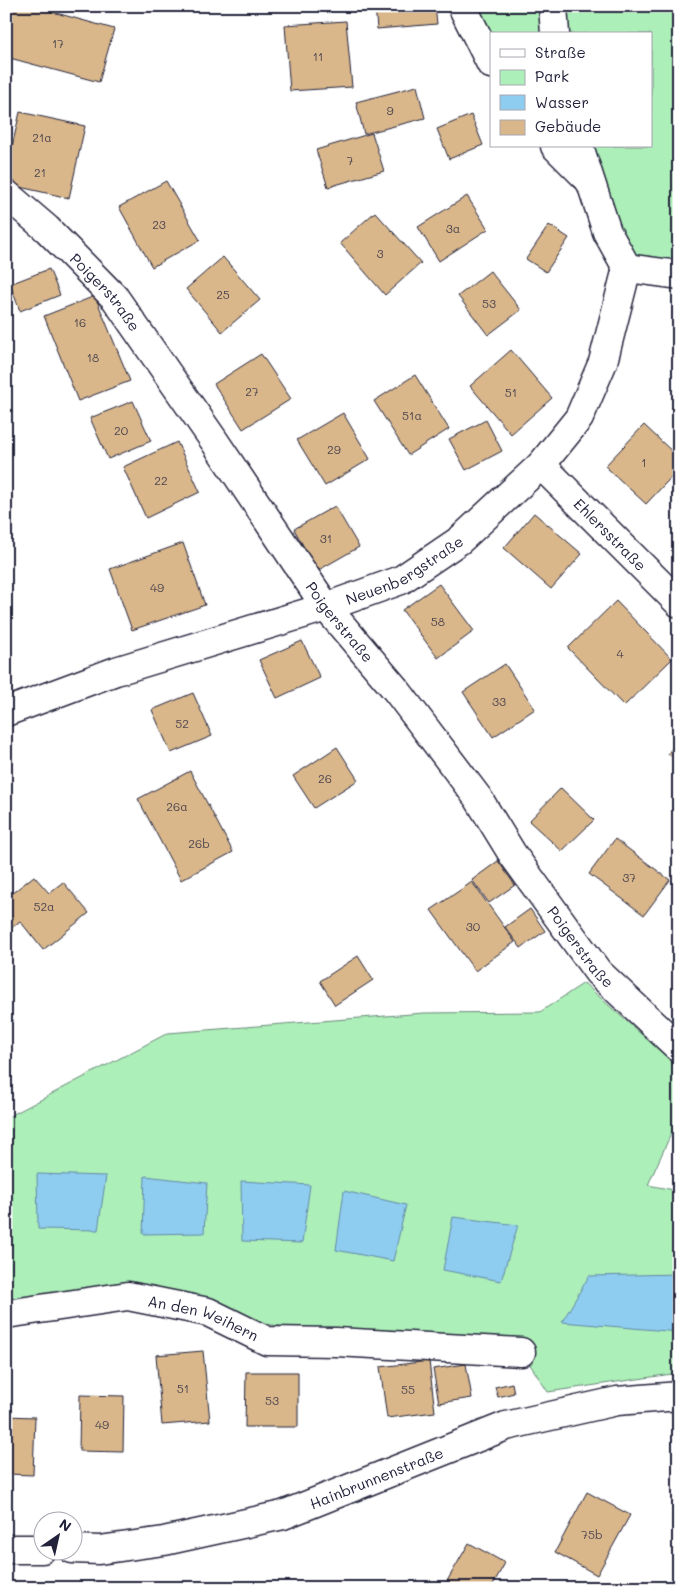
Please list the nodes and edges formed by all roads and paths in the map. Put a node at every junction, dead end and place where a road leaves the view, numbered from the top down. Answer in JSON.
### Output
{"nodes":[{"id":1,"x":462,"y":6,"type":"edge"},
{"id":2,"x":553,"y":6,"type":"edge"},
{"id":3,"x":555,"y":32,"type":"edge"},
{"id":4,"x":490,"y":62,"type":"edge"},
{"id":5,"x":557,"y":148,"type":"edge"},
{"id":6,"x":580,"y":148,"type":"edge"},
{"id":7,"x":592,"y":183,"type":"junction"},
{"id":8,"x":6,"y":194,"type":"edge"},
{"id":9,"x":627,"y":268,"type":"junction"},
{"id":10,"x":679,"y":275,"type":"edge"},
{"id":11,"x":541,"y":465,"type":"junction"},
{"id":12,"x":679,"y":603,"type":"edge"},
{"id":13,"x":326,"y":607,"type":"junction"},
{"id":14,"x":6,"y":712,"type":"edge"},
{"id":15,"x":679,"y":1048,"type":"edge"},
{"id":16,"x":6,"y":1314,"type":"edge"},
{"id":17,"x":521,"y":1352,"type":"dead end"},
{"id":18,"x":679,"y":1396,"type":"edge"},
{"id":19,"x":6,"y":1549,"type":"edge"},
{"id":20,"x":32,"y":1549,"type":"edge"},
{"id":21,"x":82,"y":1550,"type":"edge"}],
"edges":[{"from":1,"to":4,"type":"street"},
{"from":2,"to":3,"type":"street"},
{"from":5,"to":7,"type":"street"},
{"from":6,"to":7,"type":"street"},
{"from":7,"to":9,"type":"street"},
{"from":8,"to":13,"type":"street","name":"Poigerstraße"},
{"from":9,"to":10,"type":"street"},
{"from":9,"to":11,"type":"street","name":"Neuenbergstraße"},
{"from":11,"to":12,"type":"street","name":"Ehlersstraße"},
{"from":11,"to":13,"type":"street","name":"Neuenbergstraße"},
{"from":13,"to":14,"type":"street","name":"Neuenbergstraße"},
{"from":13,"to":15,"type":"street","name":"Poigerstraße"},
{"from":16,"to":17,"type":"street","name":"An den Weihern"},
{"from":18,"to":21,"type":"street","name":"Hainbrunnenstraße"},
{"from":19,"to":20,"type":"street"}]}
